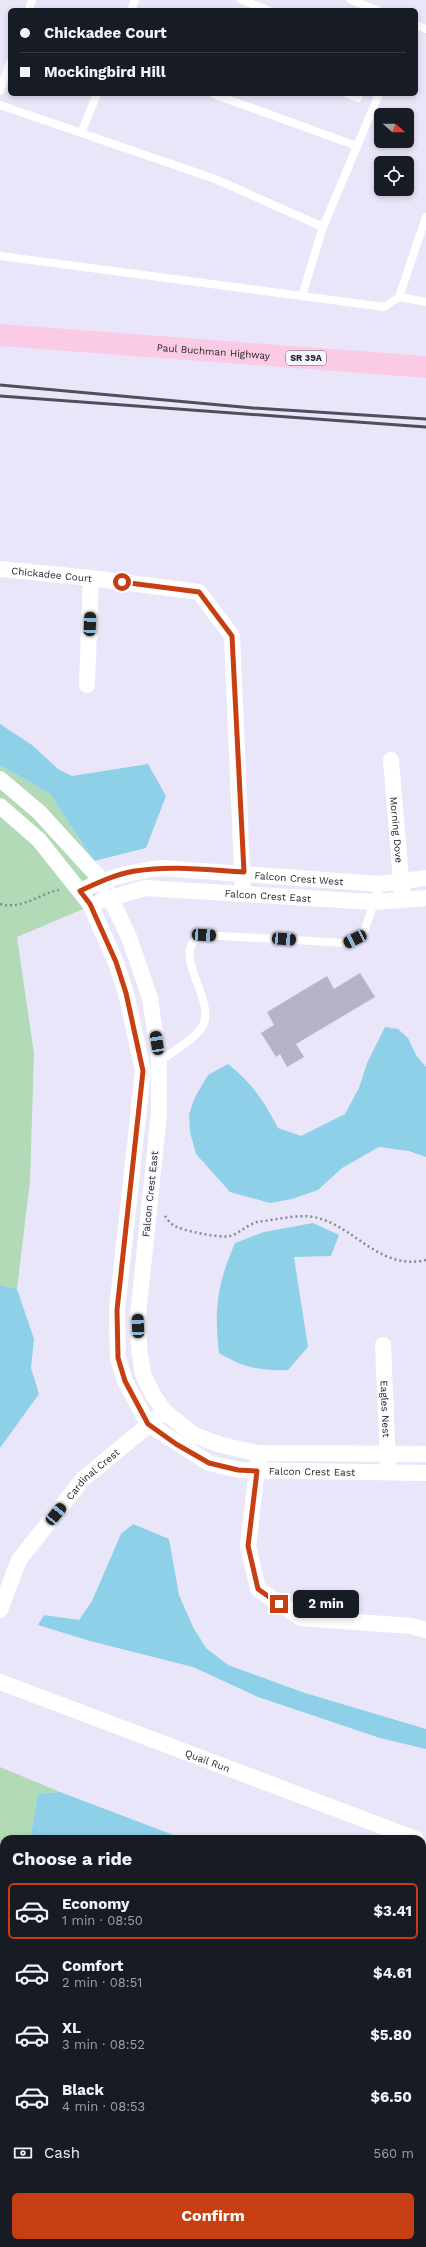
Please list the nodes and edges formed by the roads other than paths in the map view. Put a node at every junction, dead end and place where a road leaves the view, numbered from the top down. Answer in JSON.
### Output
{"nodes":[{"id":1,"x":241,"y":0,"type":"edge"},
{"id":2,"x":351,"y":0,"type":"edge"},
{"id":3,"x":263,"y":8,"type":"edge"},
{"id":4,"x":372,"y":8,"type":"edge"},
{"id":5,"x":8,"y":68,"type":"edge"},
{"id":6,"x":0,"y":91,"type":"edge"},
{"id":7,"x":96,"y":96,"type":"edge"},
{"id":8,"x":219,"y":96,"type":"edge"},
{"id":9,"x":353,"y":96,"type":"edge"},
{"id":10,"x":378,"y":96,"type":"edge"},
{"id":11,"x":358,"y":98,"type":"dead end"},
{"id":12,"x":0,"y":105,"type":"edge"},
{"id":13,"x":81,"y":133,"type":"junction"},
{"id":14,"x":357,"y":146,"type":"junction"},
{"id":15,"x":426,"y":217,"type":"edge"},
{"id":16,"x":323,"y":227,"type":"junction"},
{"id":17,"x":0,"y":256,"type":"edge"},
{"id":18,"x":302,"y":296,"type":"junction"},
{"id":19,"x":399,"y":297,"type":"junction"},
{"id":20,"x":426,"y":302,"type":"edge"},
{"id":21,"x":0,"y":335,"type":"edge"},
{"id":22,"x":426,"y":367,"type":"edge"},
{"id":23,"x":0,"y":569,"type":"edge"},
{"id":24,"x":91,"y":578,"type":"junction"},
{"id":25,"x":87,"y":685,"type":"dead end"},
{"id":26,"x":391,"y":760,"type":"dead end"},
{"id":27,"x":0,"y":779,"type":"edge"},
{"id":28,"x":0,"y":806,"type":"edge"},
{"id":29,"x":244,"y":872,"type":"junction"},
{"id":30,"x":426,"y":878,"type":"edge"},
{"id":31,"x":102,"y":880,"type":"junction"},
{"id":32,"x":402,"y":880,"type":"junction"},
{"id":33,"x":380,"y":884,"type":"junction"},
{"id":34,"x":78,"y":889,"type":"junction"},
{"id":35,"x":243,"y":893,"type":"junction"},
{"id":36,"x":111,"y":898,"type":"junction"},
{"id":37,"x":426,"y":898,"type":"edge"},
{"id":38,"x":402,"y":900,"type":"junction"},
{"id":39,"x":374,"y":902,"type":"junction"},
{"id":40,"x":90,"y":904,"type":"junction"},
{"id":41,"x":159,"y":1061,"type":"junction"},
{"id":42,"x":143,"y":1071,"type":"junction"},
{"id":43,"x":123,"y":1255,"type":"junction"},
{"id":44,"x":144,"y":1257,"type":"junction"},
{"id":45,"x":383,"y":1345,"type":"dead end"},
{"id":46,"x":165,"y":1412,"type":"junction"},
{"id":47,"x":148,"y":1424,"type":"junction"},
{"id":48,"x":388,"y":1452,"type":"junction"},
{"id":49,"x":258,"y":1453,"type":"junction"},
{"id":50,"x":426,"y":1454,"type":"edge"},
{"id":51,"x":257,"y":1471,"type":"junction"},
{"id":52,"x":426,"y":1472,"type":"edge"},
{"id":53,"x":388,"y":1473,"type":"junction"},
{"id":54,"x":0,"y":1610,"type":"edge"},
{"id":55,"x":426,"y":1630,"type":"edge"},
{"id":56,"x":0,"y":1682,"type":"edge"},
{"id":57,"x":405,"y":1835,"type":"edge"}],
"edges":[{"from":1,"to":3,"type":"lane"},
{"from":2,"to":4,"type":"lane"},
{"from":5,"to":6,"type":"lane"},
{"from":7,"to":13,"type":"lane"},
{"from":8,"to":14,"type":"lane"},
{"from":9,"to":11,"type":"lane"},
{"from":10,"to":14,"type":"lane"},
{"from":12,"to":13,"type":"lane"},
{"from":13,"to":16,"type":"lane"},
{"from":14,"to":16,"type":"lane"},
{"from":15,"to":19,"type":"lane"},
{"from":16,"to":18,"type":"lane"},
{"from":17,"to":18,"type":"lane"},
{"from":18,"to":19,"type":"lane"},
{"from":19,"to":20,"type":"lane"},
{"from":21,"to":22,"type":"main road","name":"Paul Buchman Highway","number":"SR 39A"},
{"from":23,"to":24,"type":"street","name":"Chickadee Court"},
{"from":24,"to":25,"type":"street"},
{"from":24,"to":29,"type":"street","name":"Chickadee Court"},
{"from":26,"to":32,"type":"street","name":"Morning Dove"},
{"from":27,"to":31,"type":"street","name":"Falcon Crest East"},
{"from":28,"to":34,"type":"street","name":"Falcon Crest East"},
{"from":29,"to":31,"type":"street","name":"Falcon Crest West"},
{"from":29,"to":33,"type":"street","name":"Falcon Crest West"},
{"from":29,"to":35,"type":"street","name":"Chickadee Court"},
{"from":30,"to":32,"type":"street","name":"Falcon Crest West"},
{"from":31,"to":34,"type":"street","name":"Falcon Crest West"},
{"from":31,"to":36,"type":"street","name":"Falcon Crest East"},
{"from":32,"to":33,"type":"street","name":"Falcon Crest West"},
{"from":32,"to":38,"type":"street","name":"Morning Dove"},
{"from":33,"to":39,"type":"lane"},
{"from":34,"to":40,"type":"street","name":"Falcon Crest East"},
{"from":35,"to":36,"type":"street","name":"Falcon Crest East"},
{"from":35,"to":39,"type":"street","name":"Falcon Crest East"},
{"from":36,"to":40,"type":"street","name":"Falcon Crest East"},
{"from":36,"to":41,"type":"street","name":"Falcon Crest East"},
{"from":37,"to":38,"type":"street","name":"Falcon Crest East"},
{"from":38,"to":39,"type":"street","name":"Falcon Crest East"},
{"from":39,"to":41,"type":"lane"},
{"from":40,"to":42,"type":"street","name":"Falcon Crest East"},
{"from":41,"to":42,"type":"lane"},
{"from":41,"to":44,"type":"street","name":"Falcon Crest East"},
{"from":42,"to":43,"type":"street","name":"Falcon Crest East"},
{"from":43,"to":44,"type":"street"},
{"from":43,"to":47,"type":"street","name":"Falcon Crest East"},
{"from":44,"to":46,"type":"street","name":"Falcon Crest East"},
{"from":45,"to":48,"type":"street","name":"Eagles Nest"},
{"from":46,"to":47,"type":"street","name":"Cardinal Crest"},
{"from":46,"to":49,"type":"street","name":"Falcon Crest East"},
{"from":47,"to":51,"type":"street","name":"Falcon Crest East"},
{"from":47,"to":54,"type":"street","name":"Cardinal Crest"},
{"from":48,"to":49,"type":"street","name":"Falcon Crest East"},
{"from":48,"to":50,"type":"street","name":"Falcon Crest East"},
{"from":48,"to":53,"type":"street","name":"Eagles Nest"},
{"from":49,"to":51,"type":"street"},
{"from":51,"to":53,"type":"street","name":"Falcon Crest East"},
{"from":51,"to":55,"type":"street"},
{"from":52,"to":53,"type":"street","name":"Falcon Crest East"},
{"from":56,"to":57,"type":"street","name":"Quail Run"}]}
